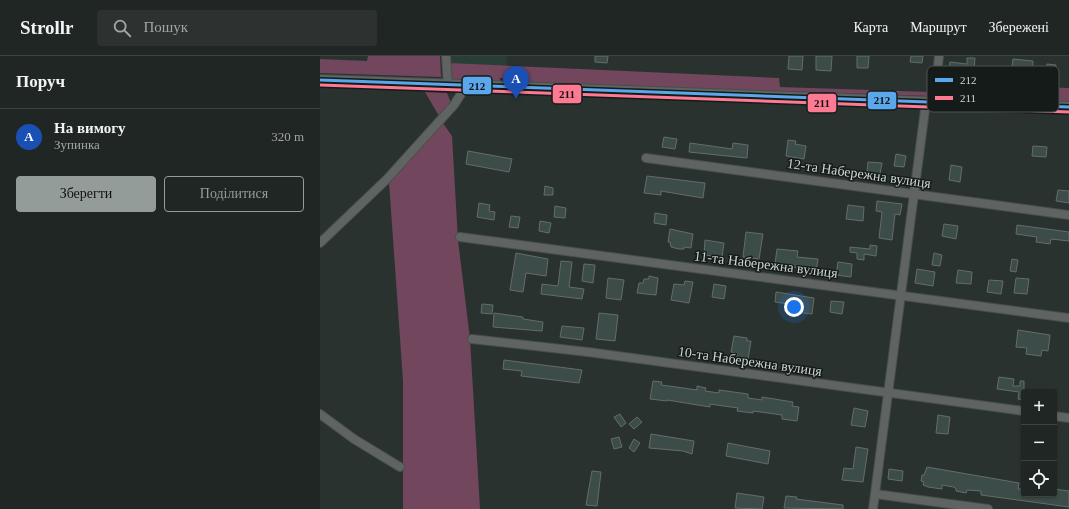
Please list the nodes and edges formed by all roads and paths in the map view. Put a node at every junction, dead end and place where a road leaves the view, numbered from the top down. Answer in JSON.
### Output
{"nodes":[{"id":1,"x":446,"y":56,"type":"edge"},
{"id":2,"x":939,"y":56,"type":"edge"},
{"id":3,"x":937,"y":66,"type":"edge"},
{"id":4,"x":320,"y":80,"type":"edge"},
{"id":5,"x":448,"y":86,"type":"junction"},
{"id":6,"x":466,"y":86,"type":"junction"},
{"id":7,"x":927,"y":102,"type":"edge"},
{"id":8,"x":1059,"y":107,"type":"edge"},
{"id":9,"x":1069,"y":107,"type":"edge"},
{"id":10,"x":928,"y":112,"type":"edge"},
{"id":11,"x":646,"y":158,"type":"dead end"},
{"id":12,"x":915,"y":194,"type":"junction"},
{"id":13,"x":1069,"y":214,"type":"edge"},
{"id":14,"x":460,"y":237,"type":"dead end"},
{"id":15,"x":320,"y":243,"type":"edge"},
{"id":16,"x":901,"y":295,"type":"junction"},
{"id":17,"x":1069,"y":318,"type":"edge"},
{"id":18,"x":472,"y":339,"type":"dead end"},
{"id":19,"x":888,"y":393,"type":"junction"},
{"id":20,"x":1021,"y":412,"type":"edge"},
{"id":21,"x":320,"y":414,"type":"edge"},
{"id":22,"x":1057,"y":416,"type":"edge"},
{"id":23,"x":1069,"y":418,"type":"edge"},
{"id":24,"x":400,"y":467,"type":"dead end"},
{"id":25,"x":875,"y":494,"type":"junction"},
{"id":26,"x":873,"y":509,"type":"edge"},
{"id":27,"x":988,"y":509,"type":"edge"}],
"edges":[{"from":1,"to":5,"type":"street"},
{"from":2,"to":3,"type":"street"},
{"from":4,"to":5,"type":"street"},
{"from":5,"to":6,"type":"street"},
{"from":6,"to":7,"type":"street"},
{"from":6,"to":15,"type":"street"},
{"from":8,"to":9,"type":"street"},
{"from":10,"to":12,"type":"street"},
{"from":11,"to":12,"type":"street","name":"12-та Набережна вулиця"},
{"from":12,"to":13,"type":"street","name":"12-та Набережна вулиця"},
{"from":12,"to":16,"type":"street"},
{"from":14,"to":16,"type":"street","name":"11-та Набережна вулиця"},
{"from":16,"to":17,"type":"street","name":"11-та Набережна вулиця"},
{"from":16,"to":19,"type":"street"},
{"from":18,"to":19,"type":"street","name":"10-та Набережна вулиця"},
{"from":19,"to":20,"type":"street","name":"10-та Набережна вулиця"},
{"from":19,"to":25,"type":"street"},
{"from":21,"to":24,"type":"street"},
{"from":22,"to":23,"type":"street"},
{"from":25,"to":26,"type":"street"},
{"from":25,"to":27,"type":"street"}]}
